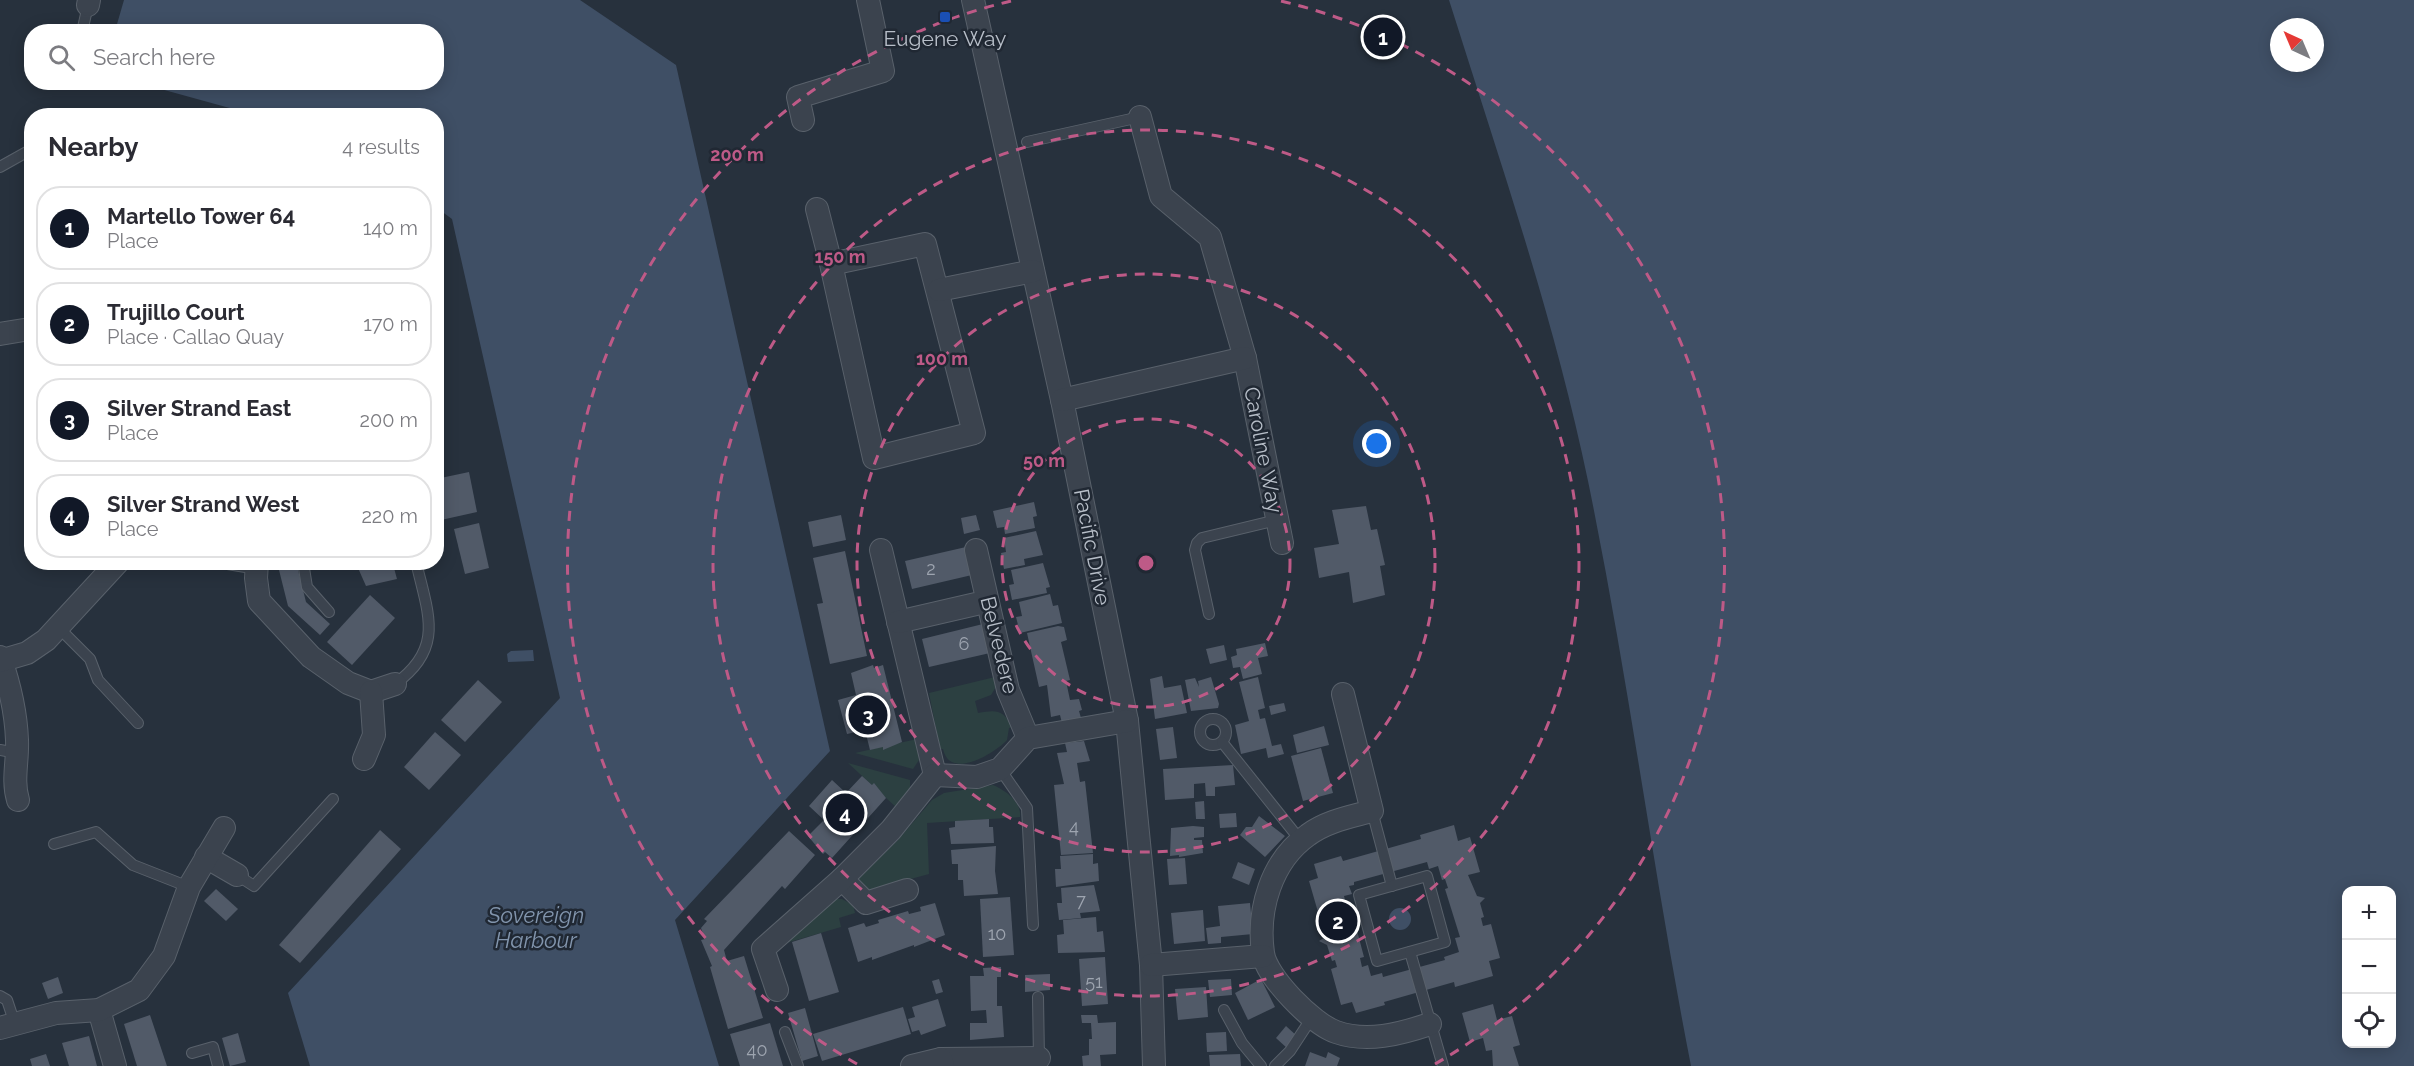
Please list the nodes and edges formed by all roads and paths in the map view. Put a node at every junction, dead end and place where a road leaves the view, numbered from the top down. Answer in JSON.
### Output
{"nodes":[{"id":1,"x":868,"y":0,"type":"edge"},
{"id":2,"x":973,"y":0,"type":"edge"},
{"id":3,"x":89,"y":3,"type":"edge"},
{"id":4,"x":84,"y":24,"type":"edge"},
{"id":5,"x":1140,"y":117,"type":"joint"},
{"id":6,"x":803,"y":120,"type":"dead end"},
{"id":7,"x":1027,"y":142,"type":"dead end"},
{"id":8,"x":24,"y":154,"type":"edge"},
{"id":9,"x":0,"y":167,"type":"edge"},
{"id":10,"x":817,"y":209,"type":"dead end"},
{"id":11,"x":831,"y":264,"type":"junction"},
{"id":12,"x":1033,"y":271,"type":"junction"},
{"id":13,"x":939,"y":290,"type":"junction"},
{"id":14,"x":24,"y":330,"type":"edge"},
{"id":15,"x":0,"y":334,"type":"edge"},
{"id":16,"x":1245,"y":358,"type":"junction"},
{"id":17,"x":1062,"y":400,"type":"junction"},
{"id":18,"x":1277,"y":520,"type":"junction"},
{"id":19,"x":1282,"y":543,"type":"dead end"},
{"id":20,"x":880,"y":550,"type":"dead end"},
{"id":21,"x":976,"y":550,"type":"dead end"},
{"id":22,"x":111,"y":570,"type":"edge"},
{"id":23,"x":257,"y":570,"type":"edge"},
{"id":24,"x":304,"y":570,"type":"edge"},
{"id":25,"x":418,"y":570,"type":"edge"},
{"id":26,"x":975,"y":604,"type":"dead end"},
{"id":27,"x":329,"y":612,"type":"dead end"},
{"id":28,"x":1209,"y":614,"type":"dead end"},
{"id":29,"x":898,"y":622,"type":"junction"},
{"id":30,"x":59,"y":628,"type":"junction"},
{"id":31,"x":0,"y":659,"type":"edge"},
{"id":32,"x":395,"y":684,"type":"joint"},
{"id":33,"x":370,"y":692,"type":"junction"},
{"id":34,"x":1343,"y":694,"type":"dead end"},
{"id":35,"x":1127,"y":721,"type":"junction"},
{"id":36,"x":138,"y":723,"type":"dead end"},
{"id":37,"x":1028,"y":738,"type":"junction"},
{"id":38,"x":1222,"y":742,"type":"dead end"},
{"id":39,"x":364,"y":759,"type":"dead end"},
{"id":40,"x":6,"y":766,"type":"edge"},
{"id":41,"x":1000,"y":769,"type":"junction"},
{"id":42,"x":935,"y":775,"type":"junction"},
{"id":43,"x":333,"y":799,"type":"dead end"},
{"id":44,"x":18,"y":800,"type":"dead end"},
{"id":45,"x":1372,"y":811,"type":"junction"},
{"id":46,"x":224,"y":828,"type":"dead end"},
{"id":47,"x":1301,"y":841,"type":"junction"},
{"id":48,"x":54,"y":844,"type":"dead end"},
{"id":49,"x":206,"y":857,"type":"junction"},
{"id":50,"x":237,"y":874,"type":"joint"},
{"id":51,"x":842,"y":879,"type":"junction"},
{"id":52,"x":1392,"y":886,"type":"junction"},
{"id":53,"x":189,"y":887,"type":"junction"},
{"id":54,"x":907,"y":890,"type":"dead end"},
{"id":55,"x":1033,"y":924,"type":"dead end"},
{"id":56,"x":1410,"y":952,"type":"junction"},
{"id":57,"x":1263,"y":956,"type":"junction"},
{"id":58,"x":1151,"y":965,"type":"junction"},
{"id":59,"x":777,"y":990,"type":"dead end"},
{"id":60,"x":0,"y":996,"type":"edge"},
{"id":61,"x":1038,"y":997,"type":"dead end"},
{"id":62,"x":1224,"y":1010,"type":"dead end"},
{"id":63,"x":99,"y":1011,"type":"junction"},
{"id":64,"x":1311,"y":1019,"type":"junction"},
{"id":65,"x":1430,"y":1024,"type":"junction"},
{"id":66,"x":8,"y":1026,"type":"edge"},
{"id":67,"x":784,"y":1032,"type":"dead end"},
{"id":68,"x":192,"y":1053,"type":"dead end"},
{"id":69,"x":1040,"y":1062,"type":"edge"},
{"id":70,"x":942,"y":1063,"type":"edge"},
{"id":71,"x":115,"y":1066,"type":"edge"},
{"id":72,"x":218,"y":1066,"type":"edge"},
{"id":73,"x":798,"y":1066,"type":"edge"},
{"id":74,"x":912,"y":1066,"type":"edge"},
{"id":75,"x":1154,"y":1066,"type":"edge"},
{"id":76,"x":1261,"y":1066,"type":"edge"},
{"id":77,"x":1275,"y":1066,"type":"edge"},
{"id":78,"x":1443,"y":1066,"type":"edge"}],
"edges":[{"from":1,"to":6,"type":"street"},
{"from":2,"to":12,"type":"street","name":"Pacific Drive"},
{"from":3,"to":4,"type":"lane"},
{"from":5,"to":7,"type":"lane"},
{"from":5,"to":16,"type":"street","name":"Caroline Way"},
{"from":8,"to":9,"type":"lane"},
{"from":10,"to":11,"type":"street"},
{"from":11,"to":13,"type":"street"},
{"from":11,"to":13,"type":"street"},
{"from":12,"to":13,"type":"street"},
{"from":12,"to":17,"type":"street","name":"Pacific Drive"},
{"from":14,"to":15,"type":"street"},
{"from":16,"to":17,"type":"street","name":"Caroline Way"},
{"from":16,"to":18,"type":"street","name":"Caroline Way"},
{"from":17,"to":35,"type":"street","name":"Pacific Drive"},
{"from":18,"to":19,"type":"street","name":"Caroline Way"},
{"from":18,"to":28,"type":"lane"},
{"from":20,"to":29,"type":"street"},
{"from":21,"to":37,"type":"street","name":"Belvedere"},
{"from":22,"to":30,"type":"street"},
{"from":23,"to":33,"type":"street"},
{"from":24,"to":27,"type":"lane"},
{"from":25,"to":32,"type":"lane"},
{"from":26,"to":29,"type":"street"},
{"from":29,"to":42,"type":"street"},
{"from":30,"to":31,"type":"street"},
{"from":30,"to":36,"type":"lane"},
{"from":31,"to":40,"type":"street"},
{"from":32,"to":33,"type":"street"},
{"from":33,"to":39,"type":"street"},
{"from":34,"to":45,"type":"street"},
{"from":35,"to":37,"type":"street"},
{"from":35,"to":58,"type":"street","name":"Pacific Drive"},
{"from":37,"to":41,"type":"street"},
{"from":38,"to":47,"type":"lane"},
{"from":40,"to":44,"type":"street"},
{"from":41,"to":42,"type":"street"},
{"from":41,"to":55,"type":"lane"},
{"from":42,"to":51,"type":"street"},
{"from":43,"to":50,"type":"lane"},
{"from":45,"to":47,"type":"street"},
{"from":45,"to":52,"type":"lane"},
{"from":46,"to":49,"type":"street"},
{"from":47,"to":57,"type":"street"},
{"from":48,"to":53,"type":"lane"},
{"from":49,"to":50,"type":"street"},
{"from":49,"to":53,"type":"street"},
{"from":51,"to":54,"type":"street"},
{"from":51,"to":59,"type":"street"},
{"from":52,"to":56,"type":"lane"},
{"from":52,"to":56,"type":"lane"},
{"from":53,"to":63,"type":"street"},
{"from":56,"to":65,"type":"lane"},
{"from":57,"to":58,"type":"street"},
{"from":57,"to":64,"type":"street"},
{"from":58,"to":75,"type":"street","name":"Pacific Drive"},
{"from":60,"to":66,"type":"lane"},
{"from":61,"to":69,"type":"lane"},
{"from":62,"to":76,"type":"lane"},
{"from":63,"to":66,"type":"street"},
{"from":63,"to":71,"type":"street"},
{"from":64,"to":65,"type":"street"},
{"from":64,"to":77,"type":"lane"},
{"from":65,"to":78,"type":"lane"},
{"from":67,"to":73,"type":"lane"},
{"from":68,"to":72,"type":"lane"},
{"from":69,"to":70,"type":"street"},
{"from":70,"to":74,"type":"street"}]}
